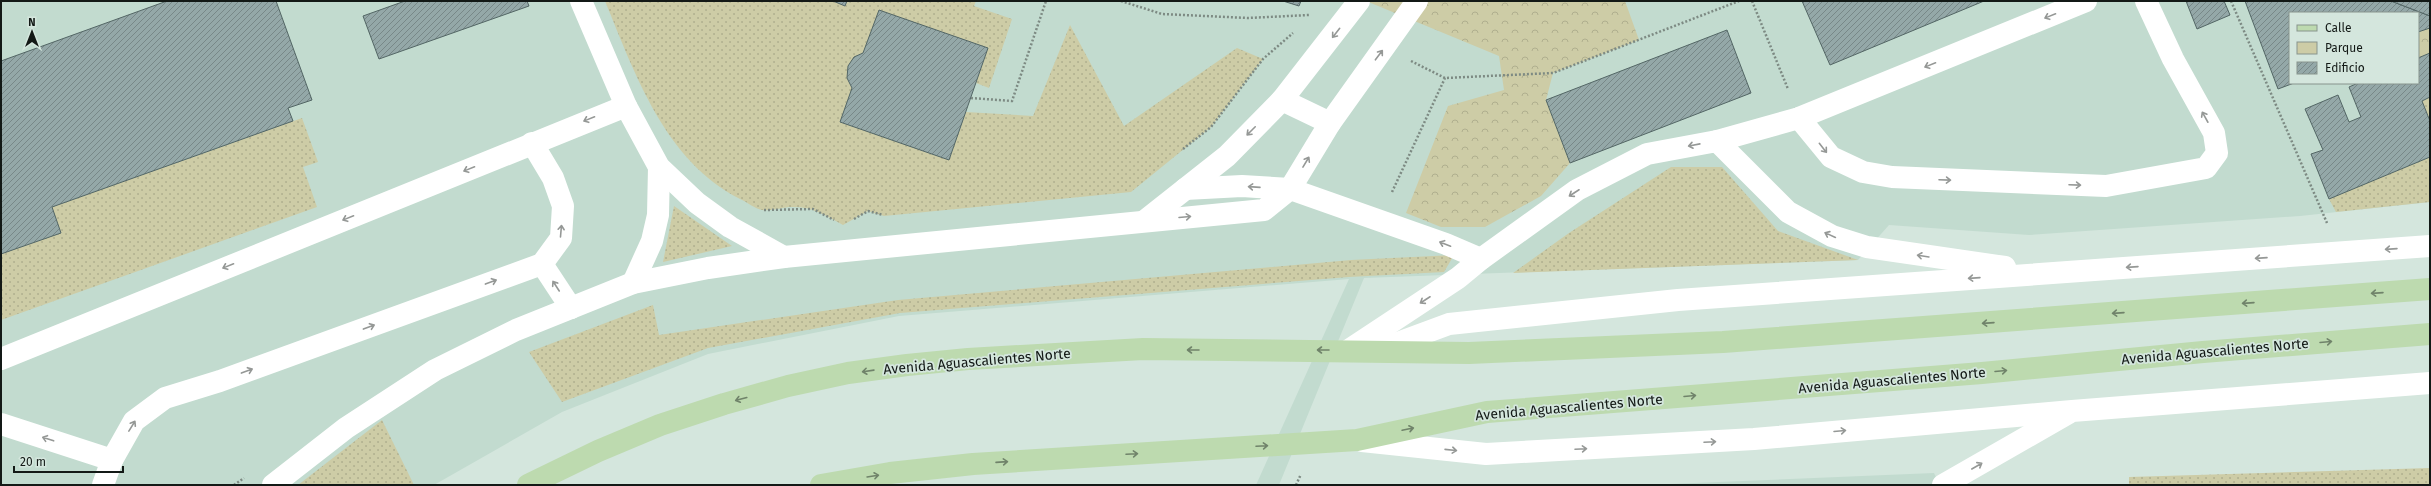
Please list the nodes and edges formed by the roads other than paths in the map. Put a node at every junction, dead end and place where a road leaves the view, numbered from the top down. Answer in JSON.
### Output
{"nodes":[{"id":1,"x":582,"y":1,"type":"edge"},
{"id":2,"x":1359,"y":1,"type":"edge"},
{"id":3,"x":1417,"y":1,"type":"edge"},
{"id":4,"x":2086,"y":1,"type":"edge"},
{"id":5,"x":2146,"y":1,"type":"edge"},
{"id":6,"x":1282,"y":100,"type":"junction"},
{"id":7,"x":626,"y":106,"type":"junction"},
{"id":8,"x":1799,"y":118,"type":"junction"},
{"id":9,"x":1330,"y":123,"type":"junction"},
{"id":10,"x":1717,"y":140,"type":"junction"},
{"id":11,"x":532,"y":143,"type":"junction"},
{"id":12,"x":660,"y":167,"type":"junction"},
{"id":13,"x":1185,"y":189,"type":"junction"},
{"id":14,"x":1290,"y":189,"type":"junction"},
{"id":15,"x":1146,"y":220,"type":"junction"},
{"id":16,"x":2430,"y":246,"type":"edge"},
{"id":17,"x":784,"y":257,"type":"junction"},
{"id":18,"x":1481,"y":259,"type":"junction"},
{"id":19,"x":542,"y":264,"type":"junction"},
{"id":20,"x":2045,"y":273,"type":"junction"},
{"id":21,"x":633,"y":283,"type":"junction"},
{"id":22,"x":2430,"y":289,"type":"edge"},
{"id":23,"x":571,"y":308,"type":"junction"},
{"id":24,"x":2430,"y":334,"type":"edge"},
{"id":25,"x":1349,"y":350,"type":"junction"},
{"id":26,"x":1376,"y":351,"type":"junction"},
{"id":27,"x":1,"y":359,"type":"edge"},
{"id":28,"x":2430,"y":383,"type":"edge"},
{"id":29,"x":2072,"y":411,"type":"junction"},
{"id":30,"x":1,"y":424,"type":"edge"},
{"id":31,"x":1357,"y":440,"type":"junction"},
{"id":32,"x":112,"y":460,"type":"junction"},
{"id":33,"x":103,"y":485,"type":"edge"},
{"id":34,"x":273,"y":485,"type":"edge"},
{"id":35,"x":528,"y":485,"type":"edge"},
{"id":36,"x":821,"y":485,"type":"edge"},
{"id":37,"x":1943,"y":485,"type":"edge"}],
"edges":[{"from":1,"to":7,"type":"street"},
{"from":2,"to":6,"type":"street","one_way":true},
{"from":9,"to":3,"type":"street","one_way":true},
{"from":4,"to":8,"type":"street","one_way":true},
{"from":8,"to":5,"type":"street","one_way":true},
{"from":6,"to":9,"type":"street"},
{"from":6,"to":13,"type":"street","one_way":true},
{"from":7,"to":11,"type":"street","one_way":true},
{"from":7,"to":12,"type":"street"},
{"from":8,"to":10,"type":"street"},
{"from":14,"to":9,"type":"street","one_way":true},
{"from":10,"to":18,"type":"street","one_way":true},
{"from":20,"to":10,"type":"street","one_way":true},
{"from":19,"to":11,"type":"street","one_way":true},
{"from":11,"to":27,"type":"street","one_way":true},
{"from":12,"to":17,"type":"street"},
{"from":12,"to":21,"type":"street"},
{"from":14,"to":13,"type":"street","one_way":true},
{"from":13,"to":15,"type":"street"},
{"from":15,"to":14,"type":"street","one_way":true},
{"from":18,"to":14,"type":"street","one_way":true},
{"from":15,"to":17,"type":"street"},
{"from":16,"to":20,"type":"street","name":"Avenida Aguascalientes Norte","one_way":true},
{"from":17,"to":21,"type":"street"},
{"from":18,"to":25,"type":"street","one_way":true},
{"from":23,"to":19,"type":"street","one_way":true},
{"from":32,"to":19,"type":"street","one_way":true},
{"from":20,"to":26,"type":"street","name":"Avenida Aguascalientes Norte","one_way":true},
{"from":21,"to":23,"type":"street"},
{"from":22,"to":26,"type":"main road","name":"Avenida Aguascalientes Norte","one_way":true},
{"from":23,"to":34,"type":"street"},
{"from":31,"to":24,"type":"main road","name":"Avenida Aguascalientes Norte","one_way":true},
{"from":25,"to":26,"type":"main road","name":"Avenida Aguascalientes Norte"},
{"from":25,"to":35,"type":"main road","name":"Avenida Aguascalientes Norte","one_way":true},
{"from":28,"to":29,"type":"street","name":"Avenida Aguascalientes Norte"},
{"from":31,"to":29,"type":"street","name":"Avenida Aguascalientes Norte","one_way":true},
{"from":37,"to":29,"type":"street","one_way":true},
{"from":32,"to":30,"type":"street","one_way":true},
{"from":36,"to":31,"type":"main road","name":"Avenida Aguascalientes Norte","one_way":true},
{"from":32,"to":33,"type":"street"}]}
